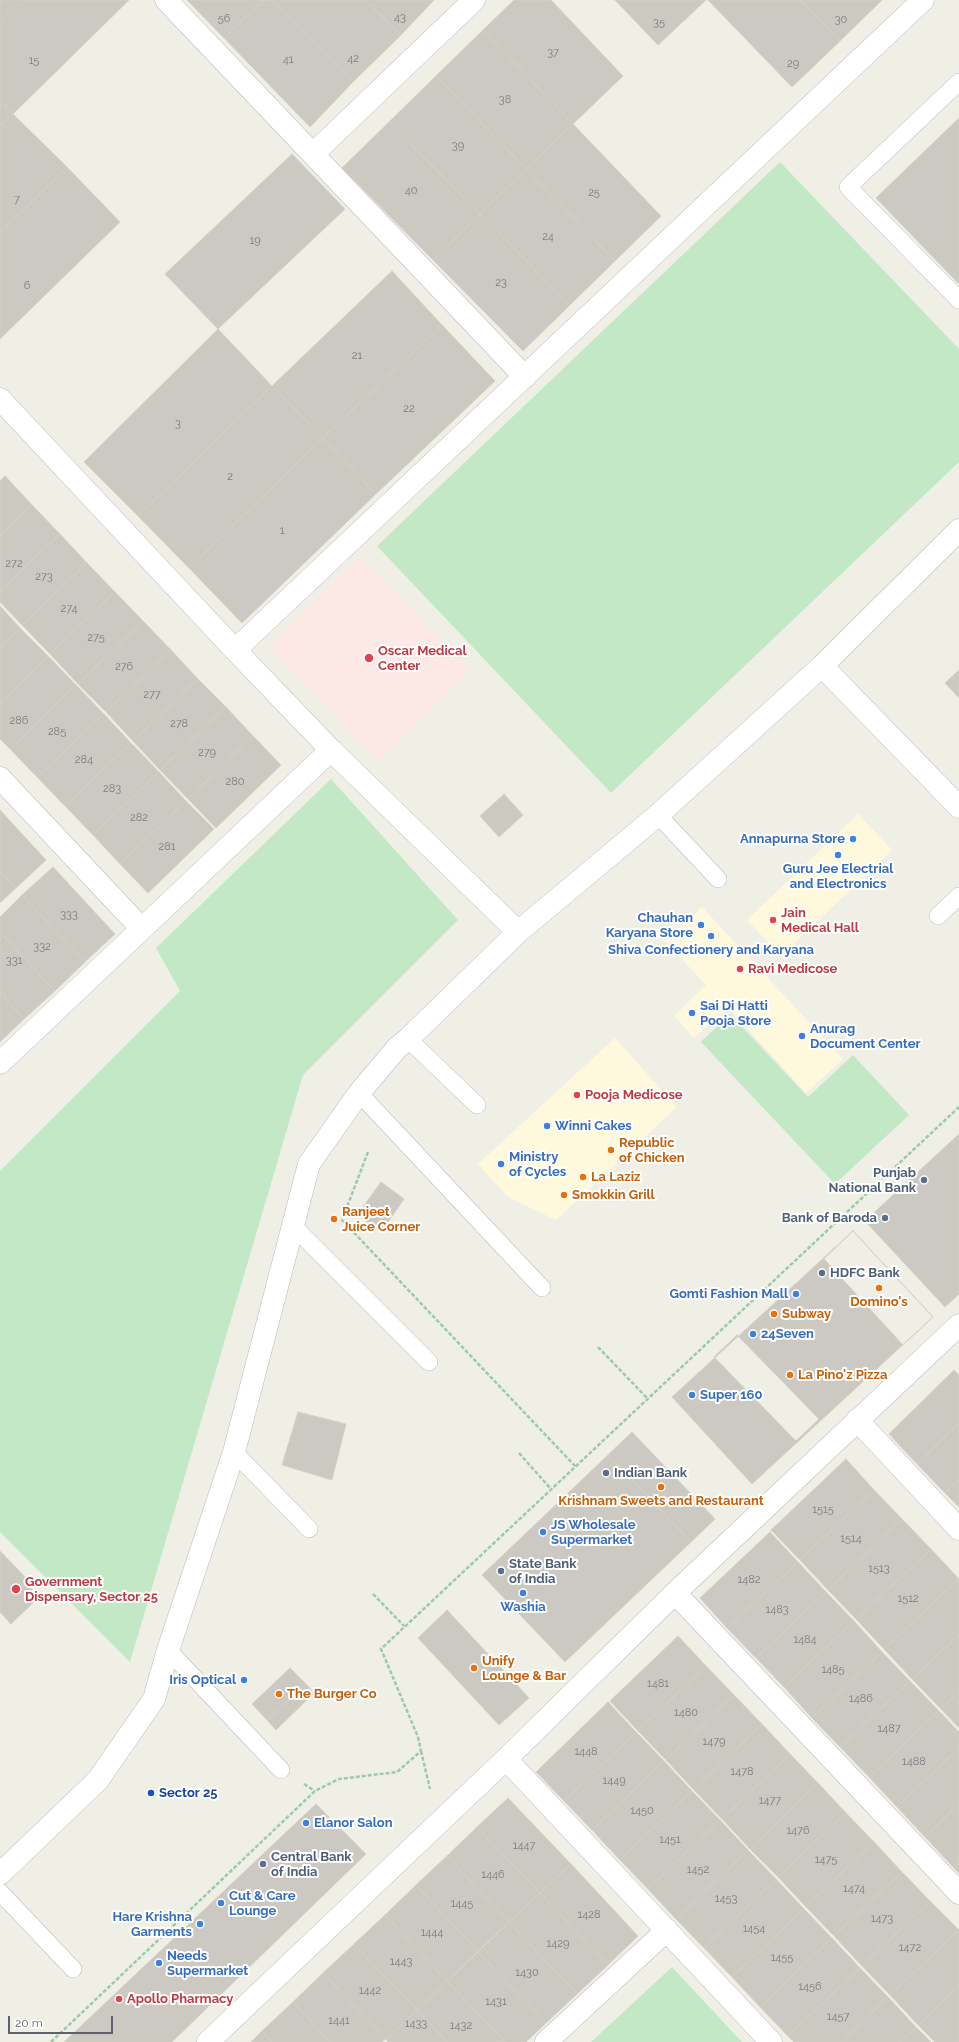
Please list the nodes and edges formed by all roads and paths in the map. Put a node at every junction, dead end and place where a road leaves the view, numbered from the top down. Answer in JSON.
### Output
{"nodes":[{"id":1,"x":166,"y":0,"type":"edge"},
{"id":2,"x":474,"y":0,"type":"edge"},
{"id":3,"x":923,"y":0,"type":"edge"},
{"id":4,"x":959,"y":82,"type":"edge"},
{"id":5,"x":313,"y":154,"type":"junction"},
{"id":6,"x":959,"y":300,"type":"edge"},
{"id":7,"x":525,"y":377,"type":"junction"},
{"id":8,"x":0,"y":399,"type":"edge"},
{"id":9,"x":959,"y":530,"type":"edge"},
{"id":10,"x":235,"y":650,"type":"junction"},
{"id":11,"x":822,"y":666,"type":"junction"},
{"id":12,"x":331,"y":750,"type":"junction"},
{"id":13,"x":0,"y":778,"type":"edge"},
{"id":14,"x":959,"y":807,"type":"edge"},
{"id":15,"x":658,"y":815,"type":"junction"},
{"id":16,"x":718,"y":879,"type":"dead end"},
{"id":17,"x":959,"y":896,"type":"edge"},
{"id":18,"x":938,"y":916,"type":"dead end"},
{"id":19,"x":141,"y":928,"type":"junction"},
{"id":20,"x":518,"y":932,"type":"junction"},
{"id":21,"x":408,"y":1039,"type":"junction"},
{"id":22,"x":0,"y":1063,"type":"edge"},
{"id":23,"x":359,"y":1093,"type":"junction"},
{"id":24,"x":477,"y":1104,"type":"dead end"},
{"id":25,"x":959,"y":1107,"type":"edge"},
{"id":26,"x":368,"y":1152,"type":"dead end"},
{"id":27,"x":293,"y":1226,"type":"junction"},
{"id":28,"x":542,"y":1288,"type":"dead end"},
{"id":29,"x":959,"y":1325,"type":"edge"},
{"id":30,"x":598,"y":1347,"type":"dead end"},
{"id":31,"x":429,"y":1362,"type":"dead end"},
{"id":32,"x":648,"y":1399,"type":"junction"},
{"id":33,"x":857,"y":1420,"type":"junction"},
{"id":34,"x":234,"y":1452,"type":"junction"},
{"id":35,"x":518,"y":1453,"type":"dead end"},
{"id":36,"x":576,"y":1466,"type":"junction"},
{"id":37,"x":550,"y":1488,"type":"junction"},
{"id":38,"x":309,"y":1529,"type":"dead end"},
{"id":39,"x":959,"y":1529,"type":"edge"},
{"id":40,"x":675,"y":1593,"type":"junction"},
{"id":41,"x":373,"y":1594,"type":"dead end"},
{"id":42,"x":404,"y":1626,"type":"junction"},
{"id":43,"x":168,"y":1650,"type":"junction"},
{"id":44,"x":421,"y":1751,"type":"junction"},
{"id":45,"x":506,"y":1759,"type":"junction"},
{"id":46,"x":281,"y":1770,"type":"dead end"},
{"id":47,"x":438,"y":1823,"type":"junction"},
{"id":48,"x":0,"y":1874,"type":"edge"},
{"id":49,"x":0,"y":1892,"type":"edge"},
{"id":50,"x":959,"y":1893,"type":"edge"},
{"id":51,"x":667,"y":1930,"type":"junction"},
{"id":52,"x":73,"y":1969,"type":"dead end"},
{"id":53,"x":51,"y":2042,"type":"edge"},
{"id":54,"x":208,"y":2042,"type":"edge"},
{"id":55,"x":546,"y":2042,"type":"edge"},
{"id":56,"x":771,"y":2042,"type":"edge"}],
"edges":[{"from":1,"to":5,"type":"street"},
{"from":2,"to":5,"type":"street"},
{"from":3,"to":7,"type":"street"},
{"from":4,"to":6,"type":"lane"},
{"from":5,"to":7,"type":"street"},
{"from":7,"to":10,"type":"street"},
{"from":8,"to":10,"type":"street"},
{"from":9,"to":11,"type":"street"},
{"from":10,"to":12,"type":"street"},
{"from":11,"to":14,"type":"street"},
{"from":11,"to":15,"type":"street"},
{"from":12,"to":19,"type":"street"},
{"from":12,"to":20,"type":"street"},
{"from":13,"to":19,"type":"street"},
{"from":15,"to":16,"type":"lane"},
{"from":15,"to":20,"type":"street"},
{"from":17,"to":18,"type":"lane"},
{"from":19,"to":22,"type":"street"},
{"from":20,"to":21,"type":"street"},
{"from":21,"to":23,"type":"street"},
{"from":21,"to":24,"type":"lane"},
{"from":23,"to":27,"type":"street"},
{"from":23,"to":28,"type":"lane"},
{"from":25,"to":32,"type":"path"},
{"from":26,"to":36,"type":"path"},
{"from":27,"to":31,"type":"lane"},
{"from":27,"to":34,"type":"street"},
{"from":29,"to":33,"type":"street"},
{"from":30,"to":32,"type":"path"},
{"from":32,"to":36,"type":"path"},
{"from":33,"to":39,"type":"street"},
{"from":33,"to":40,"type":"street"},
{"from":34,"to":38,"type":"lane"},
{"from":34,"to":43,"type":"street"},
{"from":35,"to":37,"type":"path"},
{"from":36,"to":37,"type":"path"},
{"from":37,"to":42,"type":"path"},
{"from":40,"to":45,"type":"street"},
{"from":40,"to":50,"type":"street"},
{"from":41,"to":42,"type":"path"},
{"from":42,"to":44,"type":"path"},
{"from":43,"to":46,"type":"lane"},
{"from":43,"to":48,"type":"street"},
{"from":44,"to":47,"type":"path"},
{"from":44,"to":53,"type":"path"},
{"from":45,"to":47,"type":"street"},
{"from":45,"to":51,"type":"street"},
{"from":47,"to":54,"type":"street"},
{"from":49,"to":52,"type":"lane"},
{"from":51,"to":55,"type":"street"},
{"from":51,"to":56,"type":"street"}]}
